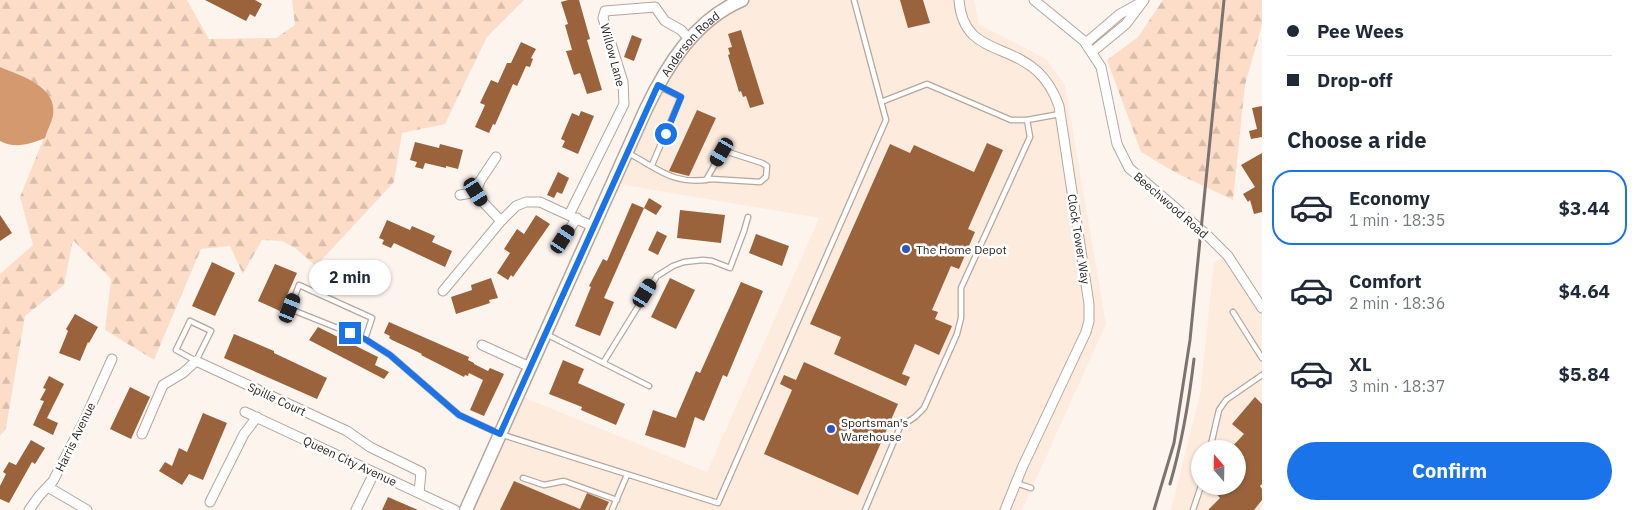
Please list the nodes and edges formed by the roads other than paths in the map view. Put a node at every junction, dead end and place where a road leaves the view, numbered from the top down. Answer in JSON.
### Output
{"nodes":[{"id":1,"x":742,"y":0,"type":"edge"},
{"id":2,"x":854,"y":0,"type":"edge"},
{"id":3,"x":959,"y":0,"type":"edge"},
{"id":4,"x":1034,"y":0,"type":"edge"},
{"id":5,"x":1143,"y":1,"type":"edge"},
{"id":6,"x":690,"y":40,"type":"junction"},
{"id":7,"x":1086,"y":43,"type":"junction"},
{"id":8,"x":1092,"y":52,"type":"junction"},
{"id":9,"x":658,"y":85,"type":"junction"},
{"id":10,"x":881,"y":102,"type":"junction"},
{"id":11,"x":1060,"y":114,"type":"junction"},
{"id":12,"x":1027,"y":120,"type":"junction"},
{"id":13,"x":627,"y":152,"type":"junction"},
{"id":14,"x":496,"y":157,"type":"dead end"},
{"id":15,"x":652,"y":165,"type":"junction"},
{"id":16,"x":706,"y":180,"type":"junction"},
{"id":17,"x":476,"y":192,"type":"junction"},
{"id":18,"x":460,"y":195,"type":"dead end"},
{"id":19,"x":573,"y":216,"type":"junction"},
{"id":20,"x":748,"y":217,"type":"dead end"},
{"id":21,"x":501,"y":221,"type":"junction"},
{"id":22,"x":594,"y":227,"type":"junction"},
{"id":23,"x":563,"y":239,"type":"dead end"},
{"id":24,"x":443,"y":292,"type":"dead end"},
{"id":25,"x":1262,"y":308,"type":"edge"},
{"id":26,"x":1233,"y":312,"type":"dead end"},
{"id":27,"x":545,"y":333,"type":"junction"},
{"id":28,"x":365,"y":339,"type":"junction"},
{"id":29,"x":482,"y":345,"type":"dead end"},
{"id":30,"x":1262,"y":358,"type":"edge"},
{"id":31,"x":112,"y":359,"type":"dead end"},
{"id":32,"x":196,"y":361,"type":"junction"},
{"id":33,"x":603,"y":363,"type":"junction"},
{"id":34,"x":530,"y":367,"type":"junction"},
{"id":35,"x":1262,"y":375,"type":"edge"},
{"id":36,"x":650,"y":386,"type":"dead end"},
{"id":37,"x":245,"y":412,"type":"dead end"},
{"id":38,"x":256,"y":418,"type":"junction"},
{"id":39,"x":142,"y":434,"type":"dead end"},
{"id":40,"x":500,"y":434,"type":"junction"},
{"id":41,"x":1212,"y":440,"type":"edge"},
{"id":42,"x":374,"y":473,"type":"junction"},
{"id":43,"x":627,"y":476,"type":"junction"},
{"id":44,"x":524,"y":478,"type":"dead end"},
{"id":45,"x":1016,"y":483,"type":"junction"},
{"id":46,"x":48,"y":487,"type":"junction"},
{"id":47,"x":1030,"y":488,"type":"dead end"},
{"id":48,"x":419,"y":494,"type":"junction"},
{"id":49,"x":1198,"y":495,"type":"edge"},
{"id":50,"x":617,"y":500,"type":"junction"},
{"id":51,"x":210,"y":502,"type":"dead end"},
{"id":52,"x":29,"y":510,"type":"edge"},
{"id":53,"x":87,"y":510,"type":"edge"},
{"id":54,"x":356,"y":510,"type":"edge"},
{"id":55,"x":455,"y":510,"type":"edge"},
{"id":56,"x":466,"y":510,"type":"edge"},
{"id":57,"x":612,"y":510,"type":"edge"},
{"id":58,"x":865,"y":510,"type":"edge"},
{"id":59,"x":1005,"y":510,"type":"edge"},
{"id":60,"x":1193,"y":510,"type":"edge"}],
"edges":[{"from":1,"to":6,"type":"street","name":"Anderson Road"},
{"from":2,"to":10,"type":"lane"},
{"from":3,"to":11,"type":"street","name":"Clock Tower Way"},
{"from":4,"to":7,"type":"street","name":"Beechwood Road"},
{"from":5,"to":7,"type":"street"},
{"from":5,"to":8,"type":"street"},
{"from":6,"to":9,"type":"street","name":"Anderson Road"},
{"from":6,"to":19,"type":"street","name":"Willow Lane"},
{"from":7,"to":8,"type":"street","name":"Beechwood Road"},
{"from":8,"to":25,"type":"street","name":"Beechwood Road"},
{"from":9,"to":13,"type":"street","name":"Anderson Road"},
{"from":9,"to":15,"type":"lane"},
{"from":10,"to":12,"type":"lane"},
{"from":10,"to":43,"type":"lane"},
{"from":11,"to":12,"type":"lane"},
{"from":11,"to":45,"type":"street","name":"Clock Tower Way"},
{"from":12,"to":58,"type":"lane"},
{"from":13,"to":15,"type":"lane"},
{"from":13,"to":22,"type":"street","name":"Anderson Road"},
{"from":14,"to":17,"type":"street"},
{"from":15,"to":16,"type":"lane"},
{"from":16,"to":16,"type":"lane"},
{"from":17,"to":18,"type":"street"},
{"from":17,"to":21,"type":"street"},
{"from":19,"to":21,"type":"street"},
{"from":19,"to":22,"type":"street"},
{"from":19,"to":23,"type":"street"},
{"from":20,"to":33,"type":"lane"},
{"from":21,"to":24,"type":"street"},
{"from":22,"to":27,"type":"street","name":"Anderson Road"},
{"from":26,"to":30,"type":"lane"},
{"from":27,"to":33,"type":"lane"},
{"from":27,"to":34,"type":"street","name":"Anderson Road"},
{"from":28,"to":28,"type":"lane"},
{"from":28,"to":40,"type":"lane"},
{"from":29,"to":34,"type":"street"},
{"from":31,"to":46,"type":"street","name":"Harris Avenue"},
{"from":32,"to":32,"type":"lane"},
{"from":32,"to":39,"type":"street"},
{"from":32,"to":48,"type":"street","name":"Spille Court"},
{"from":33,"to":36,"type":"lane"},
{"from":34,"to":40,"type":"street","name":"Anderson Road"},
{"from":35,"to":41,"type":"lane"},
{"from":37,"to":38,"type":"street","name":"Queen City Avenue"},
{"from":38,"to":42,"type":"street","name":"Queen City Avenue"},
{"from":38,"to":51,"type":"street"},
{"from":40,"to":43,"type":"lane"},
{"from":40,"to":56,"type":"street","name":"Anderson Road"},
{"from":42,"to":48,"type":"street","name":"Queen City Avenue"},
{"from":42,"to":54,"type":"street"},
{"from":43,"to":50,"type":"lane"},
{"from":44,"to":50,"type":"lane"},
{"from":45,"to":47,"type":"lane"},
{"from":45,"to":59,"type":"street","name":"Clock Tower Way"},
{"from":46,"to":52,"type":"street","name":"Harris Avenue"},
{"from":46,"to":53,"type":"street"},
{"from":48,"to":55,"type":"street","name":"Queen City Avenue"},
{"from":49,"to":60,"type":"lane"},
{"from":50,"to":57,"type":"lane"}]}
